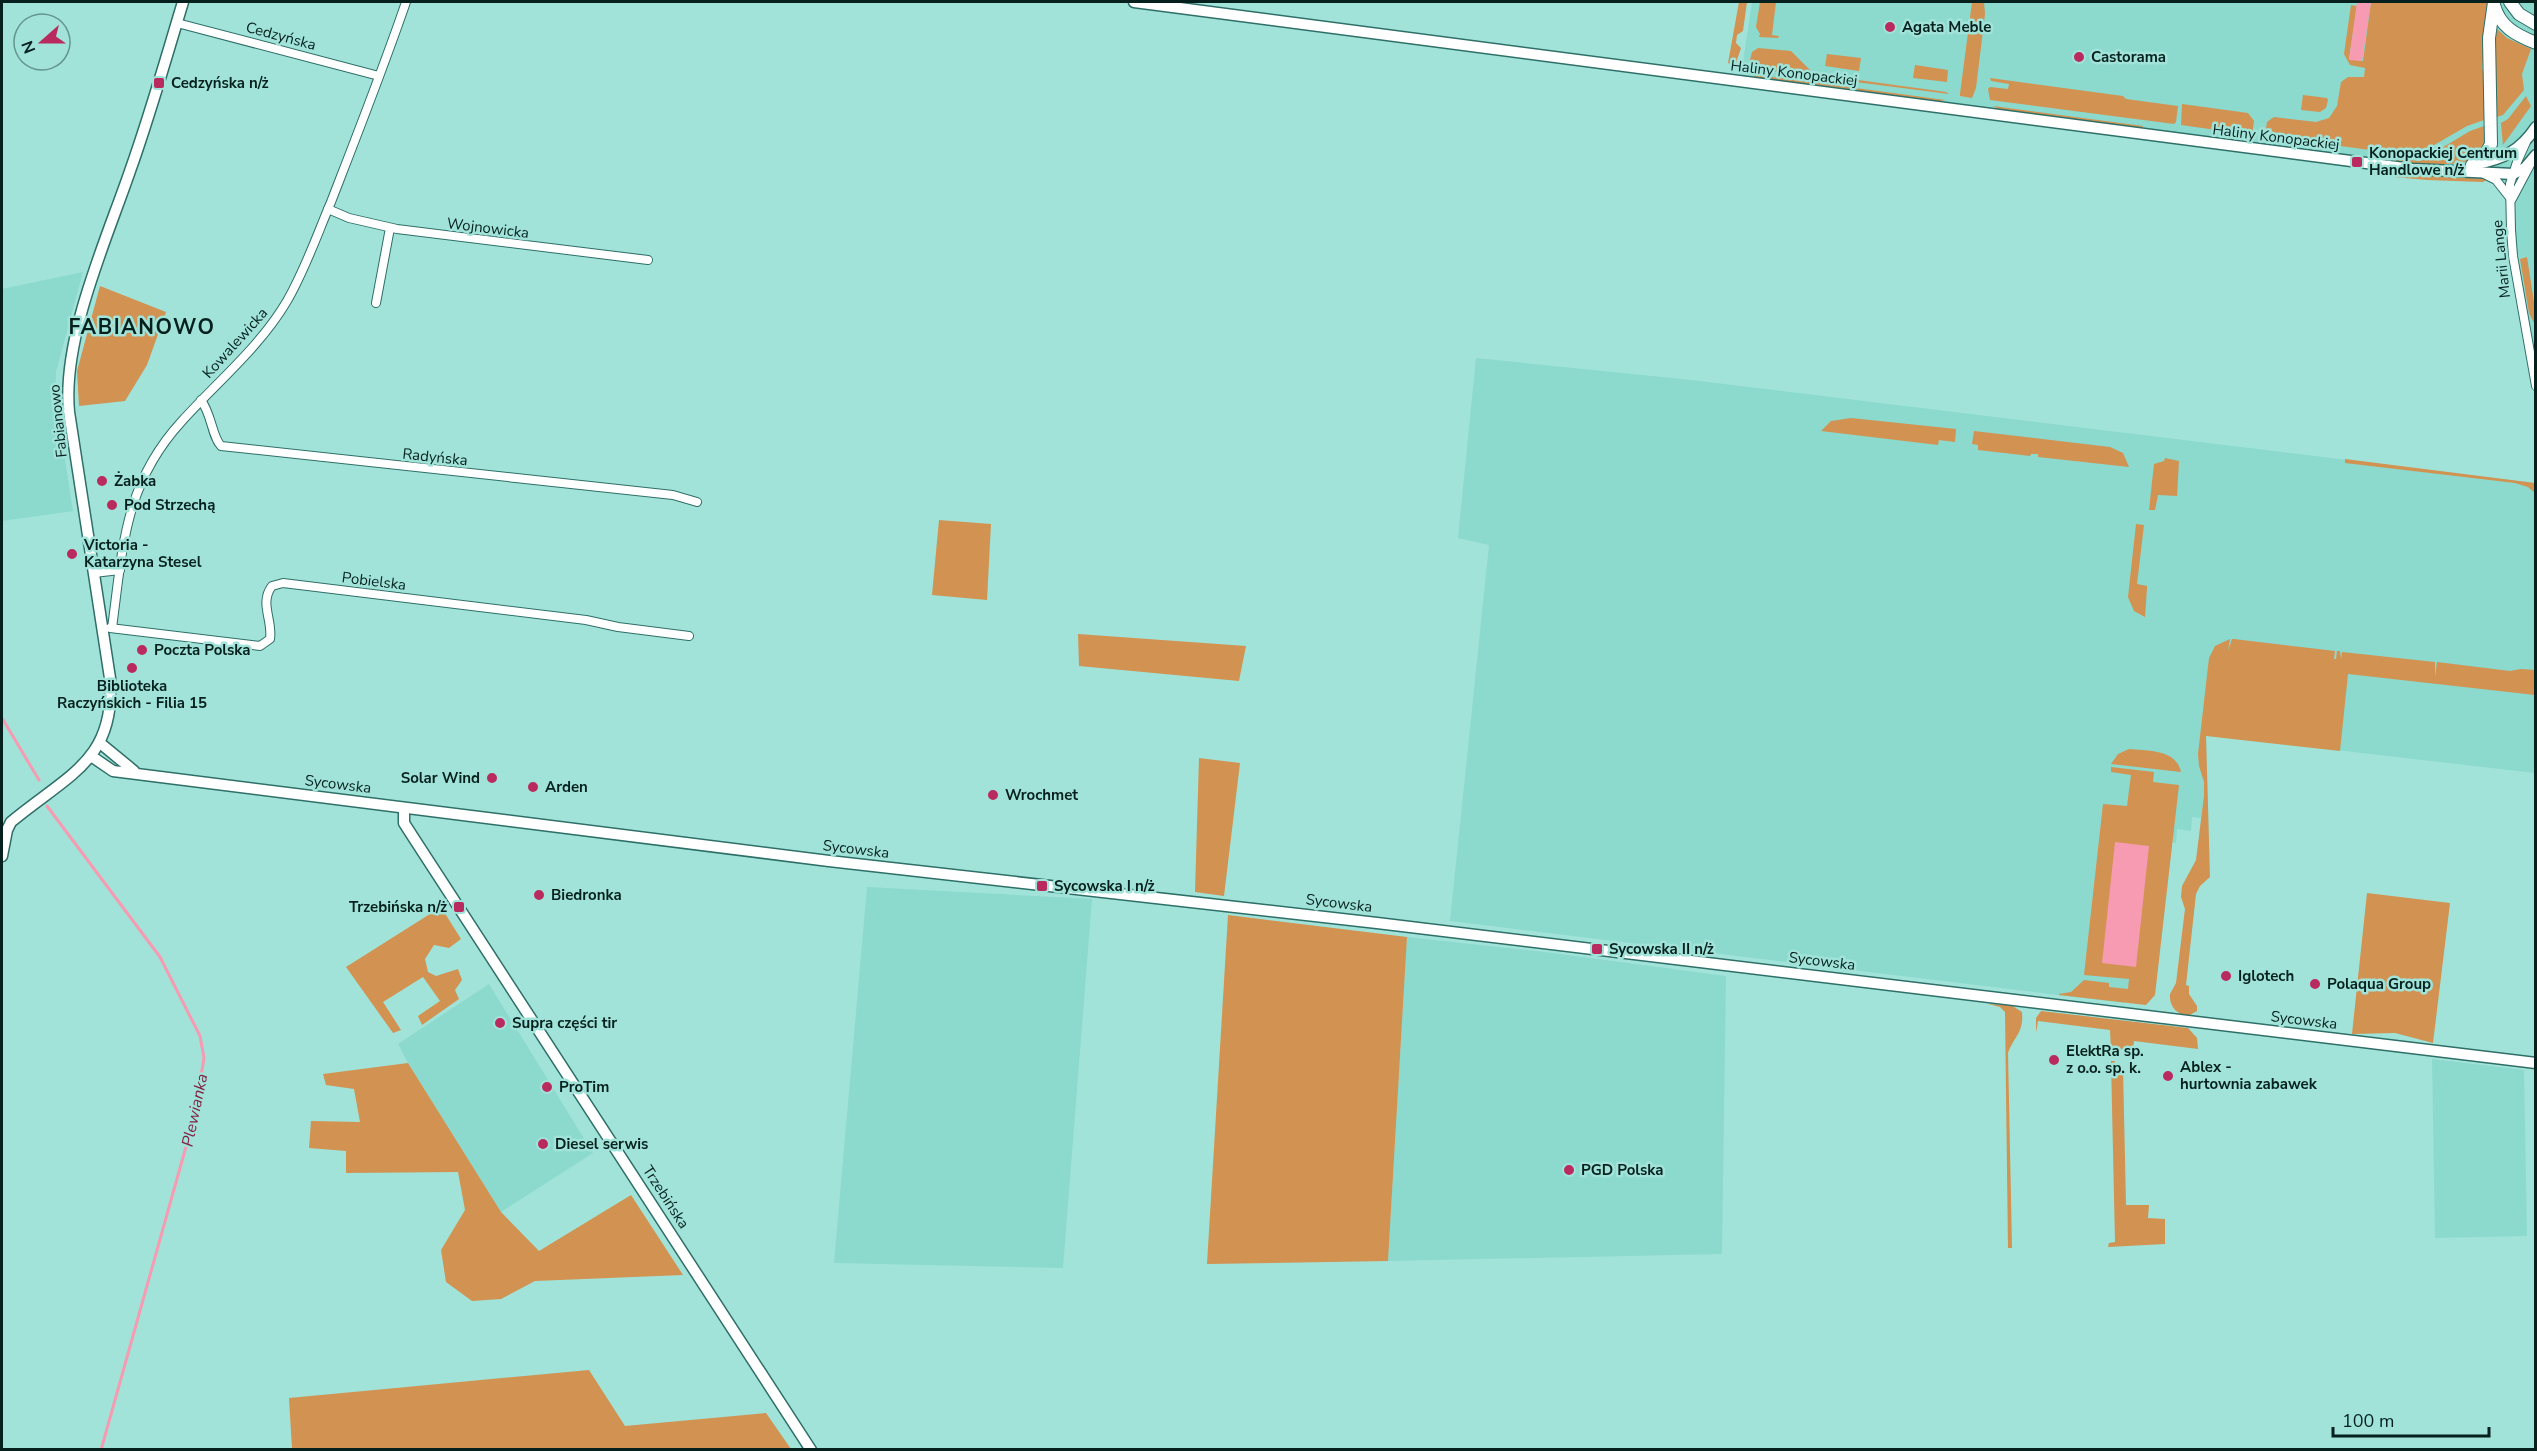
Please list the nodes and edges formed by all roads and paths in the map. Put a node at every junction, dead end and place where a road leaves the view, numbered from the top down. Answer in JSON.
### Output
{"nodes":[{"id":1,"x":183,"y":2,"type":"edge"},
{"id":2,"x":406,"y":2,"type":"edge"},
{"id":3,"x":1134,"y":2,"type":"edge"},
{"id":4,"x":2510,"y":2,"type":"edge"},
{"id":5,"x":2494,"y":3,"type":"edge"},
{"id":6,"x":177,"y":23,"type":"junction"},
{"id":7,"x":2535,"y":24,"type":"edge"},
{"id":8,"x":2535,"y":43,"type":"edge"},
{"id":9,"x":379,"y":76,"type":"junction"},
{"id":10,"x":2535,"y":127,"type":"edge"},
{"id":11,"x":2527,"y":140,"type":"junction"},
{"id":12,"x":2533,"y":159,"type":"edge"},
{"id":13,"x":2472,"y":165,"type":"junction"},
{"id":14,"x":2449,"y":170,"type":"junction"},
{"id":15,"x":2484,"y":174,"type":"junction"},
{"id":16,"x":2513,"y":174,"type":"junction"},
{"id":17,"x":2512,"y":199,"type":"junction"},
{"id":18,"x":328,"y":209,"type":"junction"},
{"id":19,"x":390,"y":228,"type":"junction"},
{"id":20,"x":648,"y":260,"type":"dead end"},
{"id":21,"x":376,"y":303,"type":"dead end"},
{"id":22,"x":2535,"y":386,"type":"edge"},
{"id":23,"x":201,"y":400,"type":"junction"},
{"id":24,"x":698,"y":502,"type":"dead end"},
{"id":25,"x":120,"y":570,"type":"junction"},
{"id":26,"x":94,"y":573,"type":"junction"},
{"id":27,"x":108,"y":628,"type":"junction"},
{"id":28,"x":689,"y":636,"type":"dead end"},
{"id":29,"x":100,"y":743,"type":"junction"},
{"id":30,"x":91,"y":756,"type":"junction"},
{"id":31,"x":140,"y":774,"type":"junction"},
{"id":32,"x":404,"y":808,"type":"junction"},
{"id":33,"x":12,"y":822,"type":"junction"},
{"id":34,"x":2,"y":830,"type":"edge"},
{"id":35,"x":2,"y":856,"type":"edge"},
{"id":36,"x":2535,"y":1063,"type":"edge"},
{"id":37,"x":811,"y":1449,"type":"edge"}],
"edges":[{"from":1,"to":6,"type":"street","name":"Fabianowo"},
{"from":2,"to":9,"type":"street","name":"Kowalewicka"},
{"from":3,"to":14,"type":"street","name":"Haliny Konopackiej"},
{"from":4,"to":7,"type":"main road"},
{"from":5,"to":8,"type":"main road"},
{"from":5,"to":13,"type":"main road"},
{"from":6,"to":9,"type":"street","name":"Cedzyńska"},
{"from":6,"to":26,"type":"street","name":"Fabianowo"},
{"from":9,"to":18,"type":"street","name":"Kowalewicka"},
{"from":10,"to":11,"type":"street","name":"Marii Lange"},
{"from":11,"to":13,"type":"street","name":"Haliny Konopackiej"},
{"from":11,"to":16,"type":"street","name":"Marii Lange"},
{"from":12,"to":16,"type":"street"},
{"from":12,"to":17,"type":"street","name":"Marii Lange"},
{"from":13,"to":14,"type":"street","name":"Haliny Konopackiej"},
{"from":14,"to":15,"type":"street","name":"Haliny Konopackiej"},
{"from":15,"to":16,"type":"street","name":"Haliny Konopackiej"},
{"from":15,"to":17,"type":"street","name":"Marii Lange"},
{"from":16,"to":17,"type":"street","name":"Marii Lange"},
{"from":17,"to":22,"type":"street","name":"Marii Lange"},
{"from":18,"to":19,"type":"street","name":"Wojnowicka"},
{"from":18,"to":23,"type":"street","name":"Kowalewicka"},
{"from":19,"to":20,"type":"street","name":"Wojnowicka"},
{"from":19,"to":21,"type":"street"},
{"from":23,"to":24,"type":"street","name":"Radyńska"},
{"from":23,"to":25,"type":"street","name":"Kowalewicka"},
{"from":25,"to":26,"type":"street"},
{"from":25,"to":27,"type":"street","name":"Kowalewicka"},
{"from":26,"to":27,"type":"street","name":"Fabianowo"},
{"from":27,"to":28,"type":"street","name":"Pobielska"},
{"from":27,"to":29,"type":"street","name":"Fabianowo"},
{"from":29,"to":30,"type":"street","name":"Fabianowo"},
{"from":29,"to":31,"type":"street","name":"Sycowska"},
{"from":30,"to":31,"type":"street","name":"Sycowska"},
{"from":30,"to":33,"type":"street","name":"Fabianowo"},
{"from":31,"to":32,"type":"street","name":"Sycowska"},
{"from":32,"to":36,"type":"street","name":"Sycowska"},
{"from":32,"to":37,"type":"street","name":"Trzebińska"},
{"from":33,"to":34,"type":"street"},
{"from":33,"to":35,"type":"street"}]}
